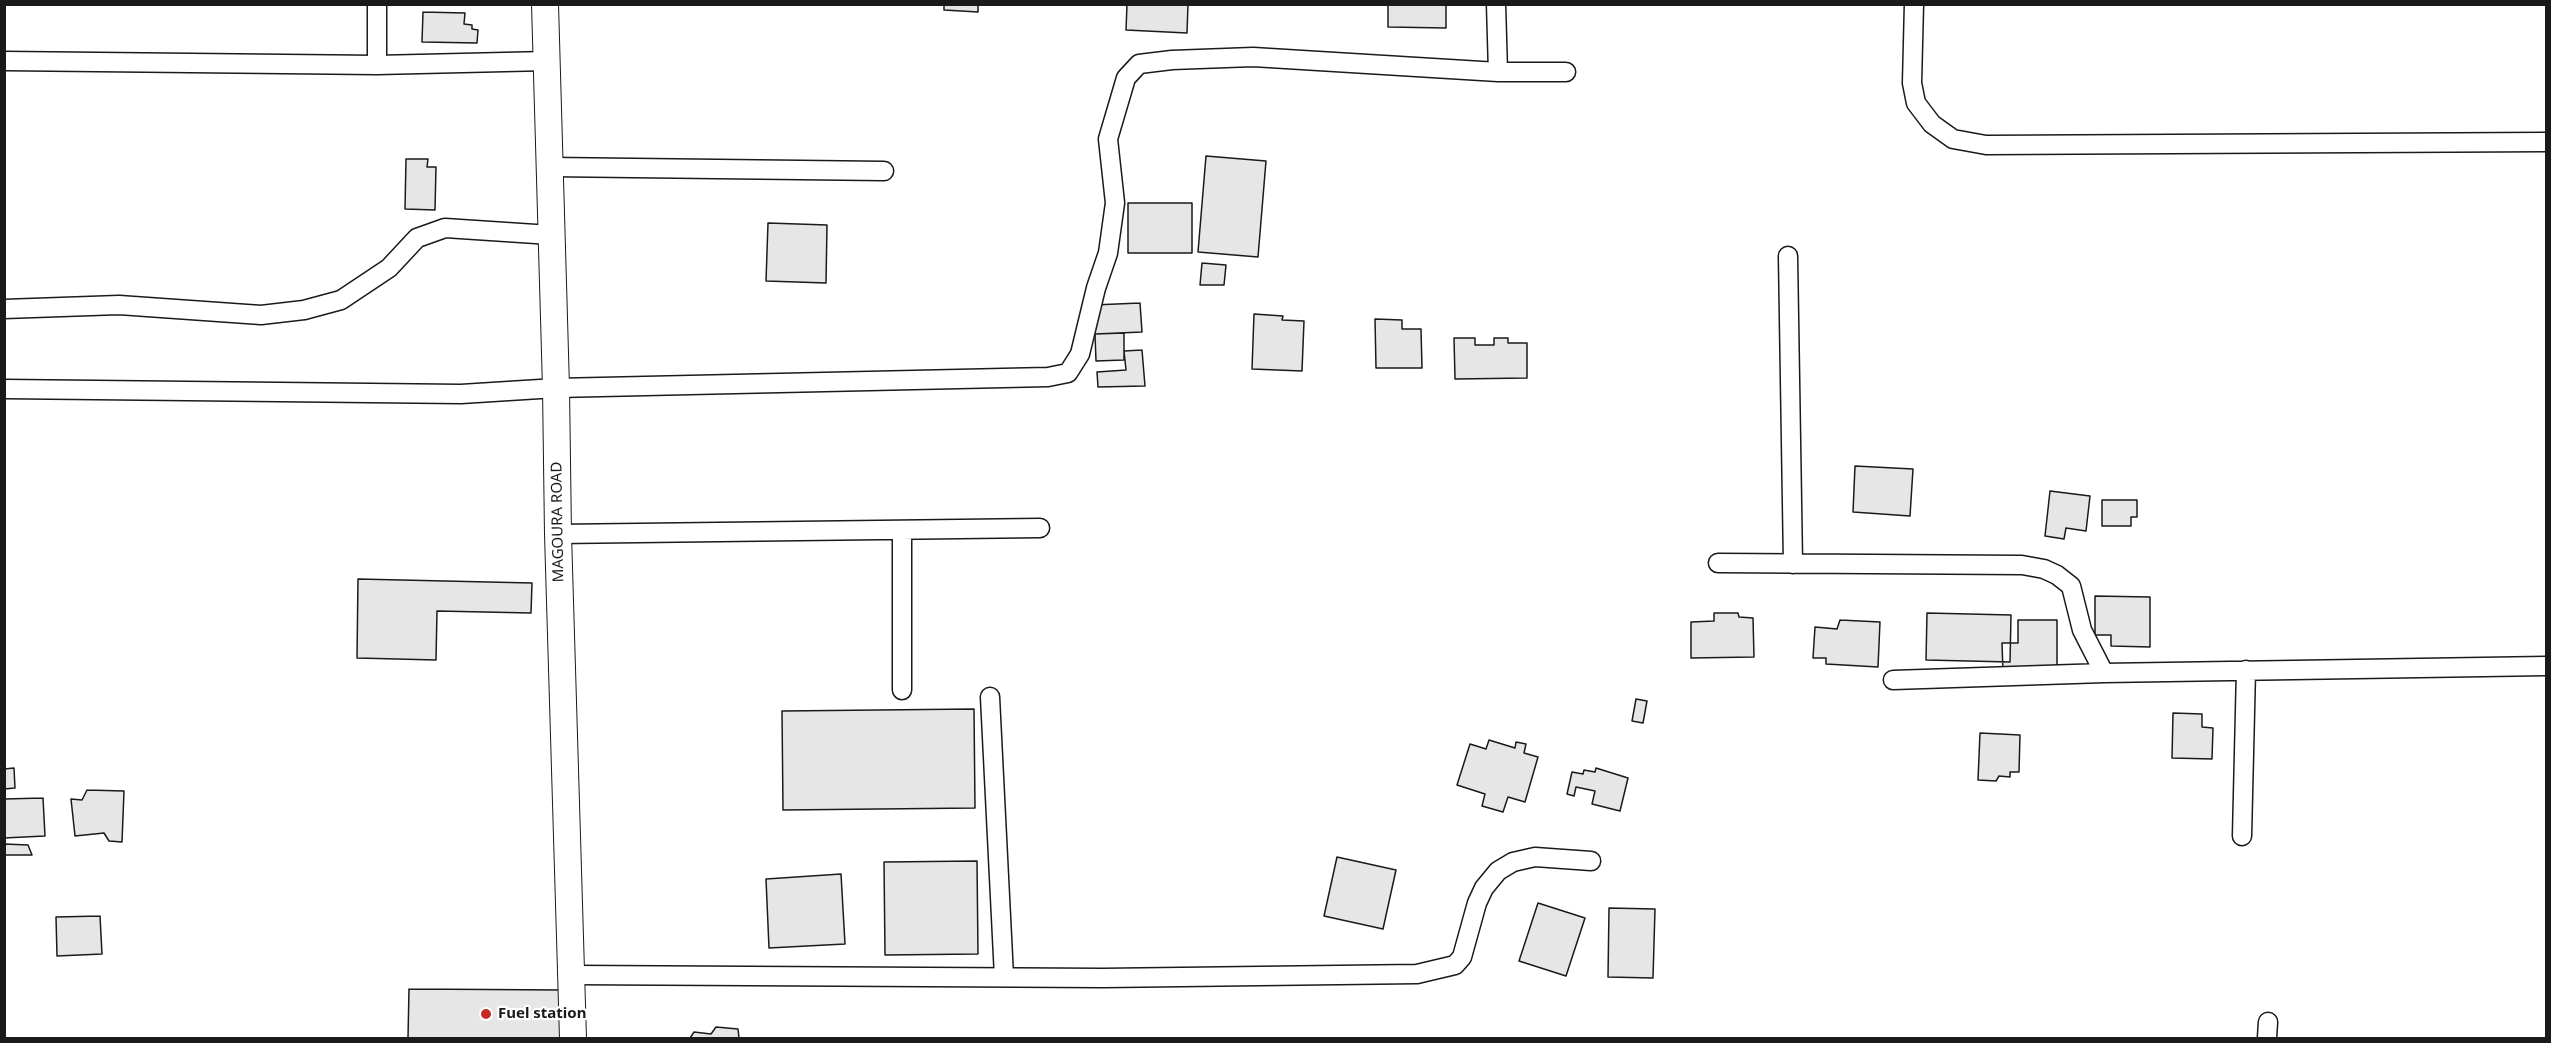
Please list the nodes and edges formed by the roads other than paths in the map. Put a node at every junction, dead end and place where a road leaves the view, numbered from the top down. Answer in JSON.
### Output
{"nodes":[{"id":1,"x":377,"y":4,"type":"edge"},
{"id":2,"x":545,"y":4,"type":"edge"},
{"id":3,"x":1496,"y":4,"type":"edge"},
{"id":4,"x":1914,"y":4,"type":"edge"},
{"id":5,"x":4,"y":61,"type":"edge"},
{"id":6,"x":547,"y":61,"type":"junction"},
{"id":7,"x":377,"y":65,"type":"junction"},
{"id":8,"x":1498,"y":72,"type":"junction"},
{"id":9,"x":1566,"y":72,"type":"dead end"},
{"id":10,"x":2547,"y":142,"type":"edge"},
{"id":11,"x":550,"y":167,"type":"junction"},
{"id":12,"x":884,"y":171,"type":"dead end"},
{"id":13,"x":551,"y":235,"type":"junction"},
{"id":14,"x":1788,"y":256,"type":"dead end"},
{"id":15,"x":4,"y":309,"type":"edge"},
{"id":16,"x":556,"y":388,"type":"junction"},
{"id":17,"x":4,"y":389,"type":"edge"},
{"id":18,"x":1040,"y":528,"type":"dead end"},
{"id":19,"x":902,"y":530,"type":"junction"},
{"id":20,"x":558,"y":534,"type":"junction"},
{"id":21,"x":1718,"y":563,"type":"dead end"},
{"id":22,"x":1793,"y":564,"type":"junction"},
{"id":23,"x":2547,"y":666,"type":"edge"},
{"id":24,"x":2246,"y":670,"type":"junction"},
{"id":25,"x":2104,"y":673,"type":"junction"},
{"id":26,"x":1893,"y":680,"type":"dead end"},
{"id":27,"x":902,"y":690,"type":"dead end"},
{"id":28,"x":990,"y":697,"type":"dead end"},
{"id":29,"x":2242,"y":836,"type":"dead end"},
{"id":30,"x":1591,"y":861,"type":"dead end"},
{"id":31,"x":572,"y":975,"type":"junction"},
{"id":32,"x":1004,"y":977,"type":"junction"},
{"id":33,"x":573,"y":1038,"type":"edge"}],
"edges":[{"from":1,"to":7,"type":"street"},
{"from":2,"to":6,"type":"street","name":"MAGOURA ROAD"},
{"from":3,"to":8,"type":"street"},
{"from":4,"to":10,"type":"street"},
{"from":5,"to":7,"type":"street"},
{"from":6,"to":7,"type":"street"},
{"from":6,"to":11,"type":"street","name":"MAGOURA ROAD"},
{"from":8,"to":9,"type":"street"},
{"from":8,"to":16,"type":"street"},
{"from":11,"to":12,"type":"street"},
{"from":11,"to":13,"type":"street","name":"MAGOURA ROAD"},
{"from":13,"to":15,"type":"street"},
{"from":13,"to":16,"type":"street","name":"MAGOURA ROAD"},
{"from":14,"to":22,"type":"street"},
{"from":16,"to":17,"type":"street"},
{"from":16,"to":20,"type":"street","name":"MAGOURA ROAD"},
{"from":18,"to":19,"type":"street"},
{"from":19,"to":20,"type":"street"},
{"from":19,"to":27,"type":"street"},
{"from":20,"to":31,"type":"street","name":"MAGOURA ROAD"},
{"from":21,"to":22,"type":"street"},
{"from":22,"to":25,"type":"street"},
{"from":23,"to":24,"type":"street"},
{"from":24,"to":25,"type":"street"},
{"from":24,"to":29,"type":"street"},
{"from":25,"to":26,"type":"street"},
{"from":28,"to":32,"type":"street"},
{"from":30,"to":32,"type":"street"},
{"from":31,"to":32,"type":"street"},
{"from":31,"to":33,"type":"street","name":"MAGOURA ROAD"}]}
